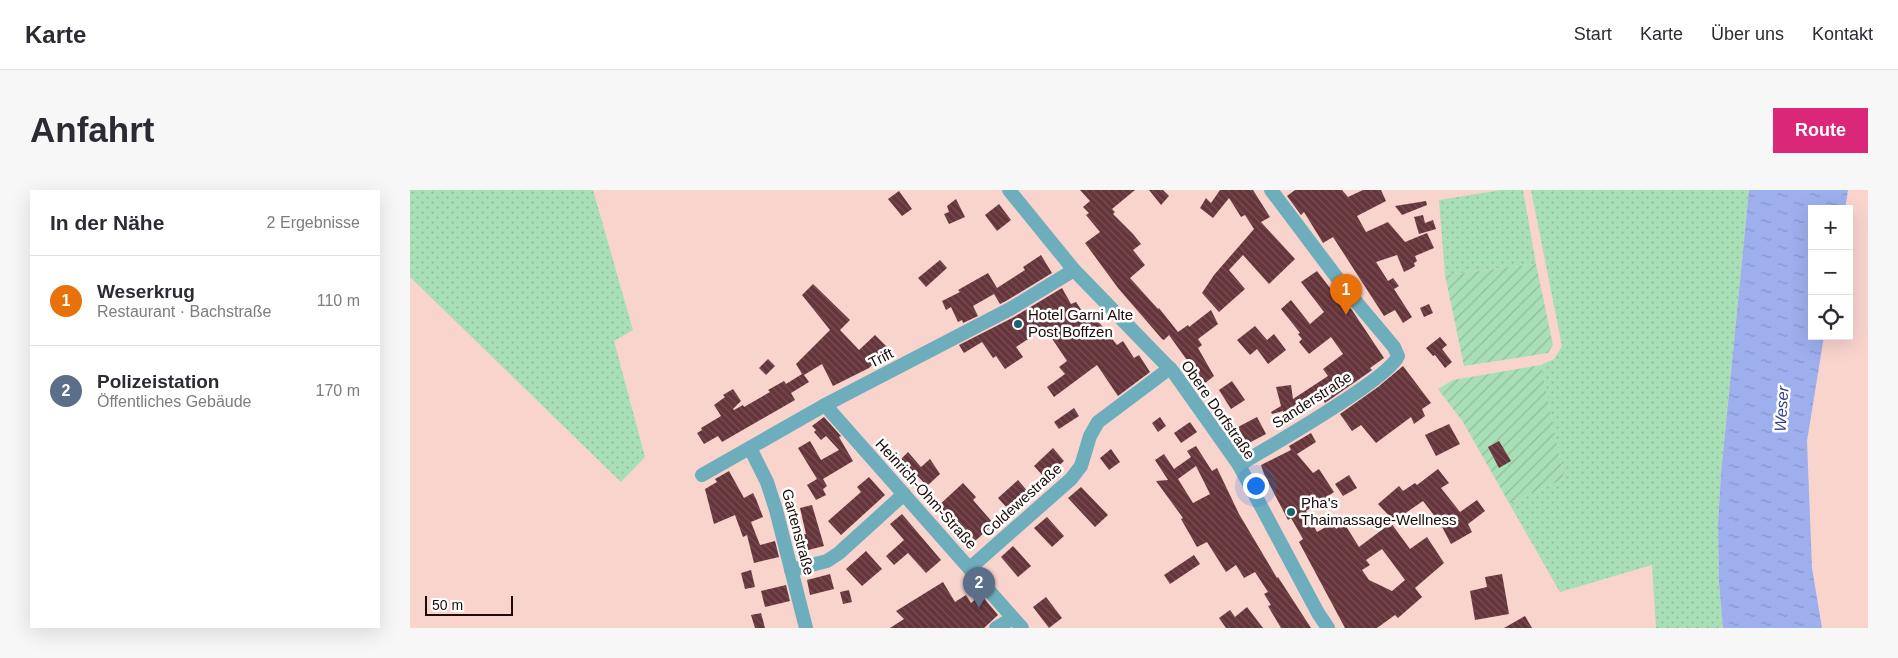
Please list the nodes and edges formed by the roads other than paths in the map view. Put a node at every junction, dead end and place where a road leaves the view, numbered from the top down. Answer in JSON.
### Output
{"nodes":[{"id":1,"x":1009,"y":190,"type":"edge"},
{"id":2,"x":1271,"y":190,"type":"edge"},
{"id":3,"x":1074,"y":270,"type":"junction"},
{"id":4,"x":1170,"y":368,"type":"junction"},
{"id":5,"x":825,"y":405,"type":"junction"},
{"id":6,"x":750,"y":448,"type":"junction"},
{"id":7,"x":1239,"y":465,"type":"junction"},
{"id":8,"x":702,"y":475,"type":"dead end"},
{"id":9,"x":904,"y":494,"type":"junction"},
{"id":10,"x":970,"y":568,"type":"junction"},
{"id":11,"x":791,"y":570,"type":"junction"},
{"id":12,"x":1017,"y":623,"type":"edge"},
{"id":13,"x":806,"y":628,"type":"edge"},
{"id":14,"x":996,"y":628,"type":"edge"},
{"id":15,"x":1328,"y":628,"type":"edge"}],
"edges":[{"from":1,"to":3,"type":"street","name":"Obere Dorfstraße"},
{"from":2,"to":7,"type":"street","name":"Sanderstraße"},
{"from":3,"to":4,"type":"street","name":"Obere Dorfstraße"},
{"from":3,"to":5,"type":"street","name":"Trift"},
{"from":4,"to":7,"type":"street","name":"Obere Dorfstraße"},
{"from":4,"to":10,"type":"street","name":"Coldewestraße"},
{"from":5,"to":6,"type":"street","name":"Trift"},
{"from":5,"to":9,"type":"street","name":"Heinrich-Ohm-Straße"},
{"from":6,"to":8,"type":"street","name":"Trift"},
{"from":6,"to":11,"type":"street","name":"Gartenstraße"},
{"from":7,"to":15,"type":"street","name":"Obere Dorfstraße"},
{"from":9,"to":10,"type":"street","name":"Heinrich-Ohm-Straße"},
{"from":9,"to":11,"type":"street"},
{"from":10,"to":12,"type":"street","name":"Heinrich-Ohm-Straße"},
{"from":11,"to":13,"type":"street","name":"Gartenstraße"},
{"from":12,"to":14,"type":"street"}]}
